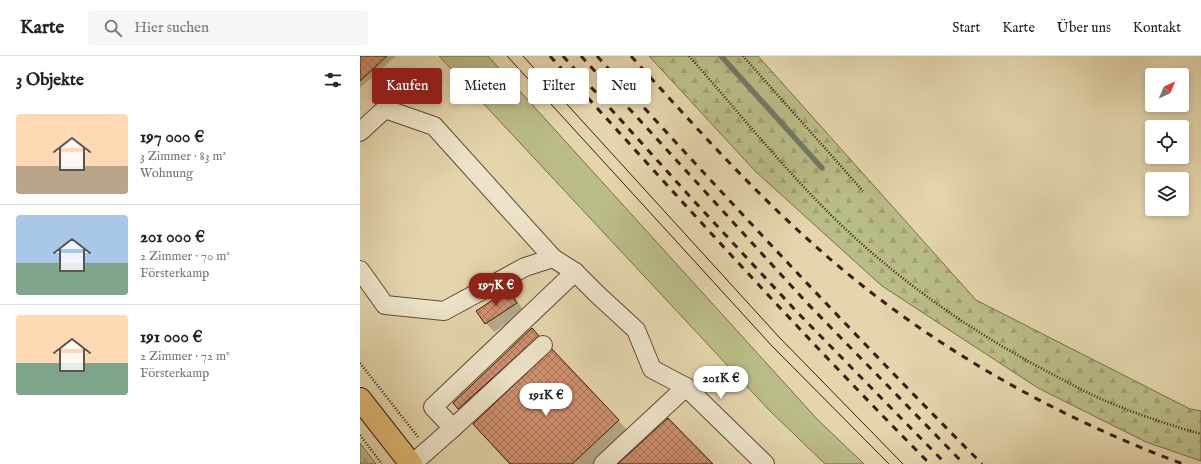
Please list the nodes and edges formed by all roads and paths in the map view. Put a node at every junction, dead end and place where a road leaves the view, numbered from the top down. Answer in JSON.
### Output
{"nodes":[{"id":1,"x":689,"y":56,"type":"edge"},
{"id":2,"x":742,"y":56,"type":"edge"},
{"id":3,"x":360,"y":132,"type":"edge"},
{"id":4,"x":863,"y":191,"type":"dead end"},
{"id":5,"x":553,"y":258,"type":"junction"},
{"id":6,"x":360,"y":270,"type":"edge"},
{"id":7,"x":575,"y":272,"type":"junction"},
{"id":8,"x":543,"y":345,"type":"dead end"},
{"id":9,"x":360,"y":363,"type":"edge"},
{"id":10,"x":686,"y":387,"type":"junction"},
{"id":11,"x":360,"y":399,"type":"edge"},
{"id":12,"x":453,"y":428,"type":"junction"},
{"id":13,"x":1201,"y":434,"type":"edge"},
{"id":14,"x":360,"y":435,"type":"edge"},
{"id":15,"x":428,"y":450,"type":"junction"},
{"id":16,"x":382,"y":464,"type":"edge"},
{"id":17,"x":411,"y":464,"type":"edge"},
{"id":18,"x":603,"y":464,"type":"edge"},
{"id":19,"x":765,"y":464,"type":"edge"}],
"edges":[{"from":1,"to":13,"type":"path"},
{"from":2,"to":4,"type":"path"},
{"from":3,"to":5,"type":"street"},
{"from":5,"to":6,"type":"street"},
{"from":5,"to":7,"type":"street"},
{"from":7,"to":10,"type":"street"},
{"from":7,"to":12,"type":"street"},
{"from":8,"to":12,"type":"street"},
{"from":9,"to":15,"type":"path"},
{"from":10,"to":18,"type":"street"},
{"from":10,"to":19,"type":"street"},
{"from":11,"to":17,"type":"main road"},
{"from":12,"to":15,"type":"street"},
{"from":14,"to":16,"type":"path"},
{"from":15,"to":17,"type":"street"}]}
